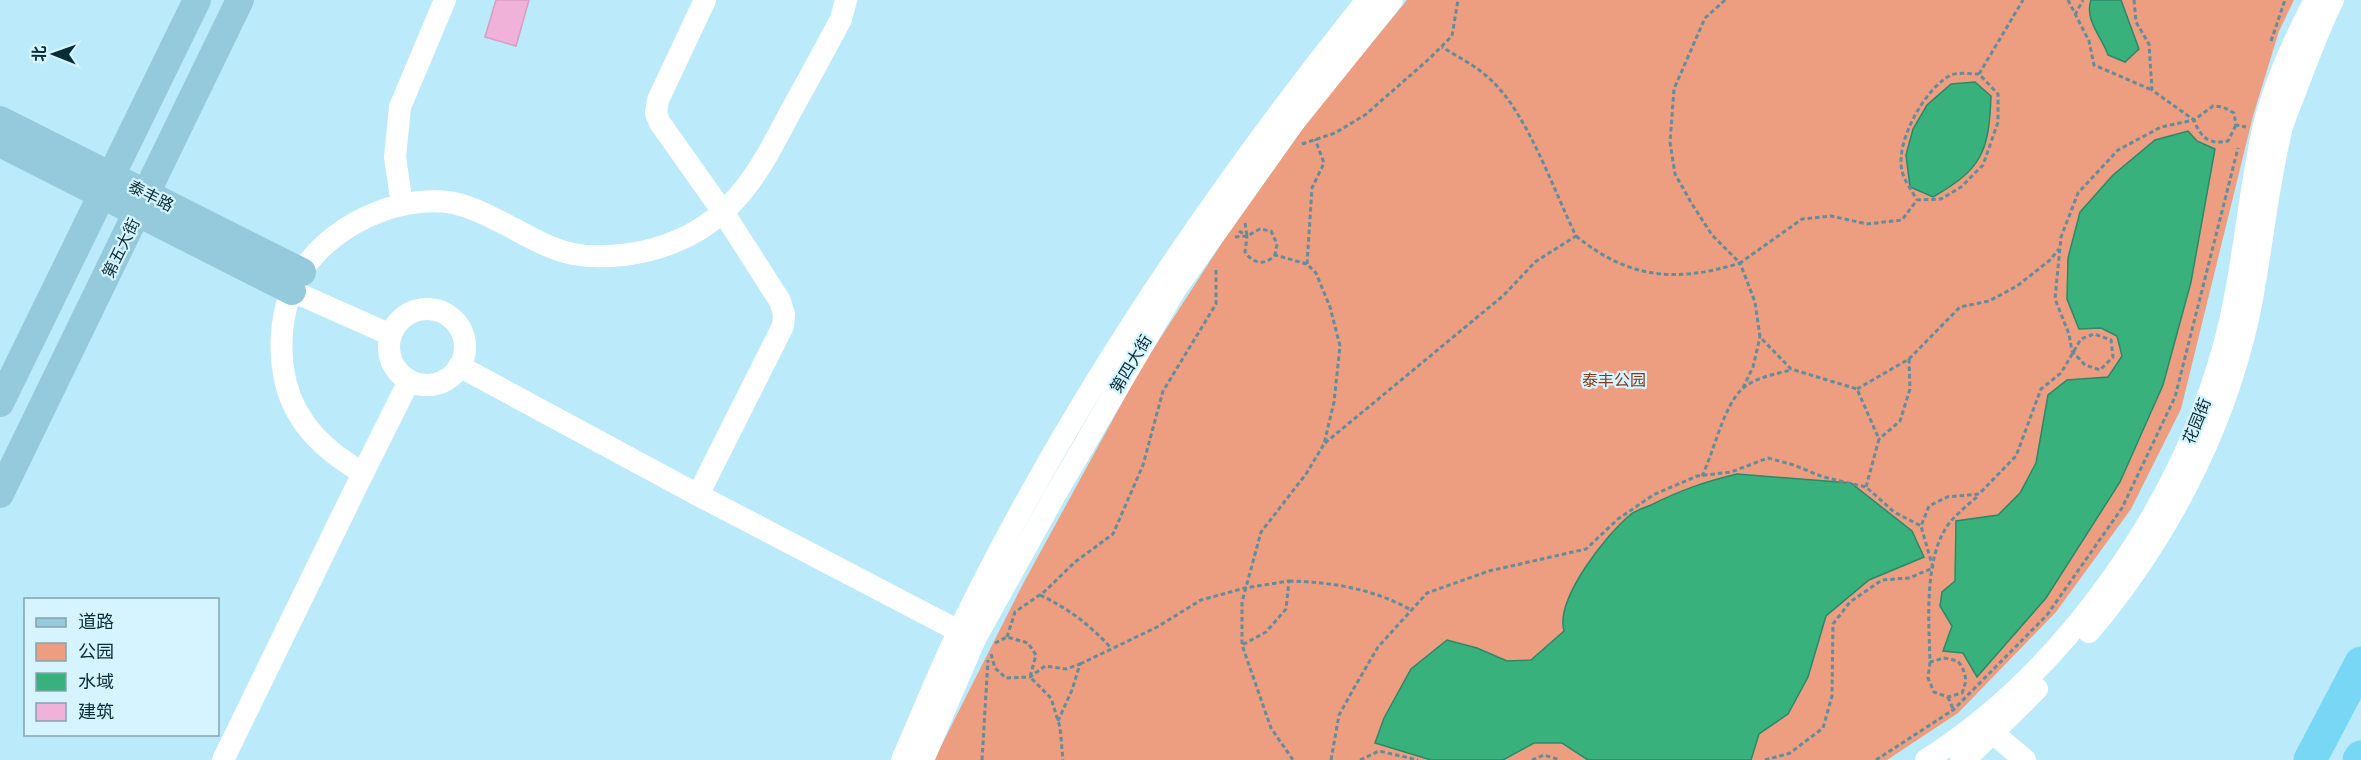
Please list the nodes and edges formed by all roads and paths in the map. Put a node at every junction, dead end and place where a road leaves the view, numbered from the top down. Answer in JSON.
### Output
{"nodes":[{"id":1,"x":197,"y":0,"type":"edge"},
{"id":2,"x":240,"y":0,"type":"edge"},
{"id":3,"x":445,"y":0,"type":"edge"},
{"id":4,"x":705,"y":0,"type":"edge"},
{"id":5,"x":846,"y":0,"type":"edge"},
{"id":6,"x":1367,"y":0,"type":"edge"},
{"id":7,"x":1392,"y":0,"type":"edge"},
{"id":8,"x":1458,"y":0,"type":"edge"},
{"id":9,"x":1725,"y":0,"type":"edge"},
{"id":10,"x":2068,"y":0,"type":"edge"},
{"id":11,"x":2083,"y":0,"type":"edge"},
{"id":12,"x":2134,"y":0,"type":"edge"},
{"id":13,"x":2285,"y":0,"type":"edge"},
{"id":14,"x":2315,"y":0,"type":"edge"},
{"id":15,"x":2333,"y":0,"type":"edge"},
{"id":16,"x":2021,"y":1,"type":"edge"},
{"id":17,"x":2075,"y":15,"type":"junction"},
{"id":18,"x":2271,"y":42,"type":"dead end"},
{"id":19,"x":1442,"y":47,"type":"junction"},
{"id":20,"x":1979,"y":74,"type":"junction"},
{"id":21,"x":2152,"y":90,"type":"junction"},
{"id":22,"x":0,"y":120,"type":"edge"},
{"id":23,"x":2194,"y":120,"type":"junction"},
{"id":24,"x":2251,"y":124,"type":"junction"},
{"id":25,"x":2236,"y":125,"type":"junction"},
{"id":26,"x":1315,"y":140,"type":"junction"},
{"id":27,"x":0,"y":143,"type":"edge"},
{"id":28,"x":1301,"y":145,"type":"dead end"},
{"id":29,"x":106,"y":185,"type":"junction"},
{"id":30,"x":1917,"y":200,"type":"junction"},
{"id":31,"x":143,"y":204,"type":"junction"},
{"id":32,"x":402,"y":205,"type":"junction"},
{"id":33,"x":723,"y":212,"type":"junction"},
{"id":34,"x":1232,"y":225,"type":"junction"},
{"id":35,"x":1247,"y":236,"type":"junction"},
{"id":36,"x":1576,"y":236,"type":"junction"},
{"id":37,"x":2060,"y":247,"type":"junction"},
{"id":38,"x":1275,"y":255,"type":"junction"},
{"id":39,"x":1216,"y":258,"type":"dead end"},
{"id":40,"x":1740,"y":263,"type":"junction"},
{"id":41,"x":1307,"y":264,"type":"junction"},
{"id":42,"x":297,"y":282,"type":"junction"},
{"id":43,"x":391,"y":336,"type":"junction"},
{"id":44,"x":1760,"y":337,"type":"junction"},
{"id":45,"x":2072,"y":351,"type":"junction"},
{"id":46,"x":1909,"y":359,"type":"junction"},
{"id":47,"x":459,"y":366,"type":"junction"},
{"id":48,"x":1791,"y":369,"type":"junction"},
{"id":49,"x":409,"y":381,"type":"junction"},
{"id":50,"x":1857,"y":389,"type":"junction"},
{"id":51,"x":1742,"y":390,"type":"junction"},
{"id":52,"x":0,"y":403,"type":"edge"},
{"id":53,"x":1879,"y":439,"type":"junction"},
{"id":54,"x":1324,"y":444,"type":"junction"},
{"id":55,"x":363,"y":473,"type":"junction"},
{"id":56,"x":1702,"y":476,"type":"junction"},
{"id":57,"x":1866,"y":487,"type":"junction"},
{"id":58,"x":0,"y":494,"type":"edge"},
{"id":59,"x":1979,"y":494,"type":"junction"},
{"id":60,"x":698,"y":495,"type":"junction"},
{"id":61,"x":1921,"y":526,"type":"junction"},
{"id":62,"x":1934,"y":568,"type":"junction"},
{"id":63,"x":1289,"y":581,"type":"junction"},
{"id":64,"x":1245,"y":588,"type":"junction"},
{"id":65,"x":1040,"y":595,"type":"junction"},
{"id":66,"x":1412,"y":609,"type":"junction"},
{"id":67,"x":1007,"y":637,"type":"junction"},
{"id":68,"x":974,"y":639,"type":"junction"},
{"id":69,"x":1242,"y":645,"type":"junction"},
{"id":70,"x":1111,"y":648,"type":"junction"},
{"id":71,"x":1930,"y":662,"type":"junction"},
{"id":72,"x":2361,"y":663,"type":"edge"},
{"id":73,"x":1080,"y":664,"type":"junction"},
{"id":74,"x":1029,"y":677,"type":"junction"},
{"id":75,"x":1058,"y":721,"type":"junction"},
{"id":76,"x":1993,"y":732,"type":"junction"},
{"id":77,"x":223,"y":760,"type":"edge"},
{"id":78,"x":902,"y":760,"type":"edge"},
{"id":79,"x":923,"y":760,"type":"edge"},
{"id":80,"x":982,"y":760,"type":"edge"},
{"id":81,"x":1063,"y":760,"type":"edge"},
{"id":82,"x":1293,"y":760,"type":"edge"},
{"id":83,"x":1331,"y":760,"type":"edge"},
{"id":84,"x":1360,"y":760,"type":"edge"},
{"id":85,"x":1418,"y":760,"type":"edge"},
{"id":86,"x":1532,"y":760,"type":"edge"},
{"id":87,"x":1560,"y":760,"type":"edge"},
{"id":88,"x":1765,"y":760,"type":"edge"},
{"id":89,"x":1876,"y":760,"type":"edge"},
{"id":90,"x":1926,"y":760,"type":"edge"},
{"id":91,"x":1962,"y":760,"type":"edge"},
{"id":92,"x":2025,"y":760,"type":"edge"},
{"id":93,"x":2310,"y":760,"type":"edge"}],
"edges":[{"from":1,"to":29,"type":"main road"},
{"from":2,"to":31,"type":"main road","name":"第五大街"},
{"from":3,"to":32,"type":"street"},
{"from":4,"to":33,"type":"street"},
{"from":5,"to":33,"type":"street"},
{"from":6,"to":68,"type":"street","name":"第四大街"},
{"from":7,"to":34,"type":"street","name":"第四大街"},
{"from":8,"to":19,"type":"path"},
{"from":9,"to":40,"type":"path"},
{"from":10,"to":17,"type":"path"},
{"from":11,"to":17,"type":"path"},
{"from":12,"to":21,"type":"path"},
{"from":13,"to":18,"type":"path"},
{"from":14,"to":24,"type":"street","name":"花园街"},
{"from":15,"to":76,"type":"street","name":"花园街"},
{"from":16,"to":20,"type":"path"},
{"from":17,"to":21,"type":"path"},
{"from":19,"to":26,"type":"path"},
{"from":19,"to":36,"type":"path"},
{"from":20,"to":30,"type":"path"},
{"from":20,"to":30,"type":"path"},
{"from":21,"to":23,"type":"path"},
{"from":22,"to":29,"type":"main road","name":"泰丰路"},
{"from":23,"to":25,"type":"path"},
{"from":23,"to":25,"type":"path"},
{"from":23,"to":37,"type":"path"},
{"from":24,"to":25,"type":"path"},
{"from":24,"to":89,"type":"path"},
{"from":24,"to":90,"type":"street","name":"花园街"},
{"from":26,"to":28,"type":"path"},
{"from":26,"to":41,"type":"path"},
{"from":27,"to":29,"type":"main road","name":"泰丰路"},
{"from":29,"to":31,"type":"main road","name":"泰丰路"},
{"from":29,"to":52,"type":"main road"},
{"from":30,"to":40,"type":"path"},
{"from":31,"to":42,"type":"main road","name":"泰丰路"},
{"from":31,"to":58,"type":"main road","name":"第五大街"},
{"from":32,"to":33,"type":"street"},
{"from":32,"to":42,"type":"street"},
{"from":33,"to":60,"type":"street"},
{"from":34,"to":35,"type":"path"},
{"from":34,"to":35,"type":"path"},
{"from":34,"to":35,"type":"path"},
{"from":34,"to":68,"type":"street","name":"第四大街"},
{"from":35,"to":38,"type":"path"},
{"from":35,"to":38,"type":"path"},
{"from":36,"to":40,"type":"path"},
{"from":36,"to":54,"type":"path"},
{"from":37,"to":45,"type":"path"},
{"from":37,"to":46,"type":"path"},
{"from":38,"to":41,"type":"path"},
{"from":39,"to":65,"type":"path"},
{"from":40,"to":44,"type":"path"},
{"from":41,"to":54,"type":"path"},
{"from":42,"to":43,"type":"street"},
{"from":42,"to":55,"type":"street"},
{"from":43,"to":47,"type":"street"},
{"from":43,"to":49,"type":"street"},
{"from":44,"to":48,"type":"path"},
{"from":44,"to":51,"type":"path"},
{"from":45,"to":45,"type":"path"},
{"from":45,"to":59,"type":"path"},
{"from":46,"to":50,"type":"path"},
{"from":46,"to":53,"type":"path"},
{"from":47,"to":49,"type":"street"},
{"from":47,"to":60,"type":"street"},
{"from":48,"to":50,"type":"path"},
{"from":48,"to":51,"type":"path"},
{"from":49,"to":55,"type":"street"},
{"from":50,"to":53,"type":"path"},
{"from":51,"to":56,"type":"path"},
{"from":53,"to":57,"type":"path"},
{"from":54,"to":64,"type":"path"},
{"from":55,"to":77,"type":"street"},
{"from":56,"to":57,"type":"path"},
{"from":56,"to":66,"type":"path"},
{"from":57,"to":61,"type":"path"},
{"from":59,"to":61,"type":"path"},
{"from":59,"to":62,"type":"path"},
{"from":60,"to":68,"type":"street"},
{"from":61,"to":62,"type":"path"},
{"from":62,"to":71,"type":"path"},
{"from":62,"to":88,"type":"path"},
{"from":63,"to":64,"type":"path"},
{"from":63,"to":66,"type":"path"},
{"from":63,"to":69,"type":"path"},
{"from":64,"to":69,"type":"path"},
{"from":64,"to":70,"type":"path"},
{"from":65,"to":67,"type":"path"},
{"from":65,"to":70,"type":"path"},
{"from":66,"to":83,"type":"path"},
{"from":67,"to":68,"type":"path"},
{"from":67,"to":74,"type":"path"},
{"from":68,"to":74,"type":"path"},
{"from":68,"to":78,"type":"street","name":"第四大街"},
{"from":68,"to":79,"type":"street","name":"第四大街"},
{"from":68,"to":80,"type":"path"},
{"from":69,"to":82,"type":"path"},
{"from":70,"to":73,"type":"path"},
{"from":71,"to":71,"type":"path"},
{"from":72,"to":93,"type":"highway"},
{"from":73,"to":74,"type":"path"},
{"from":73,"to":75,"type":"path"},
{"from":74,"to":75,"type":"path"},
{"from":75,"to":81,"type":"path"},
{"from":76,"to":91,"type":"street","name":"花园街"},
{"from":76,"to":92,"type":"street"},
{"from":84,"to":85,"type":"path"},
{"from":86,"to":87,"type":"path"}]}
